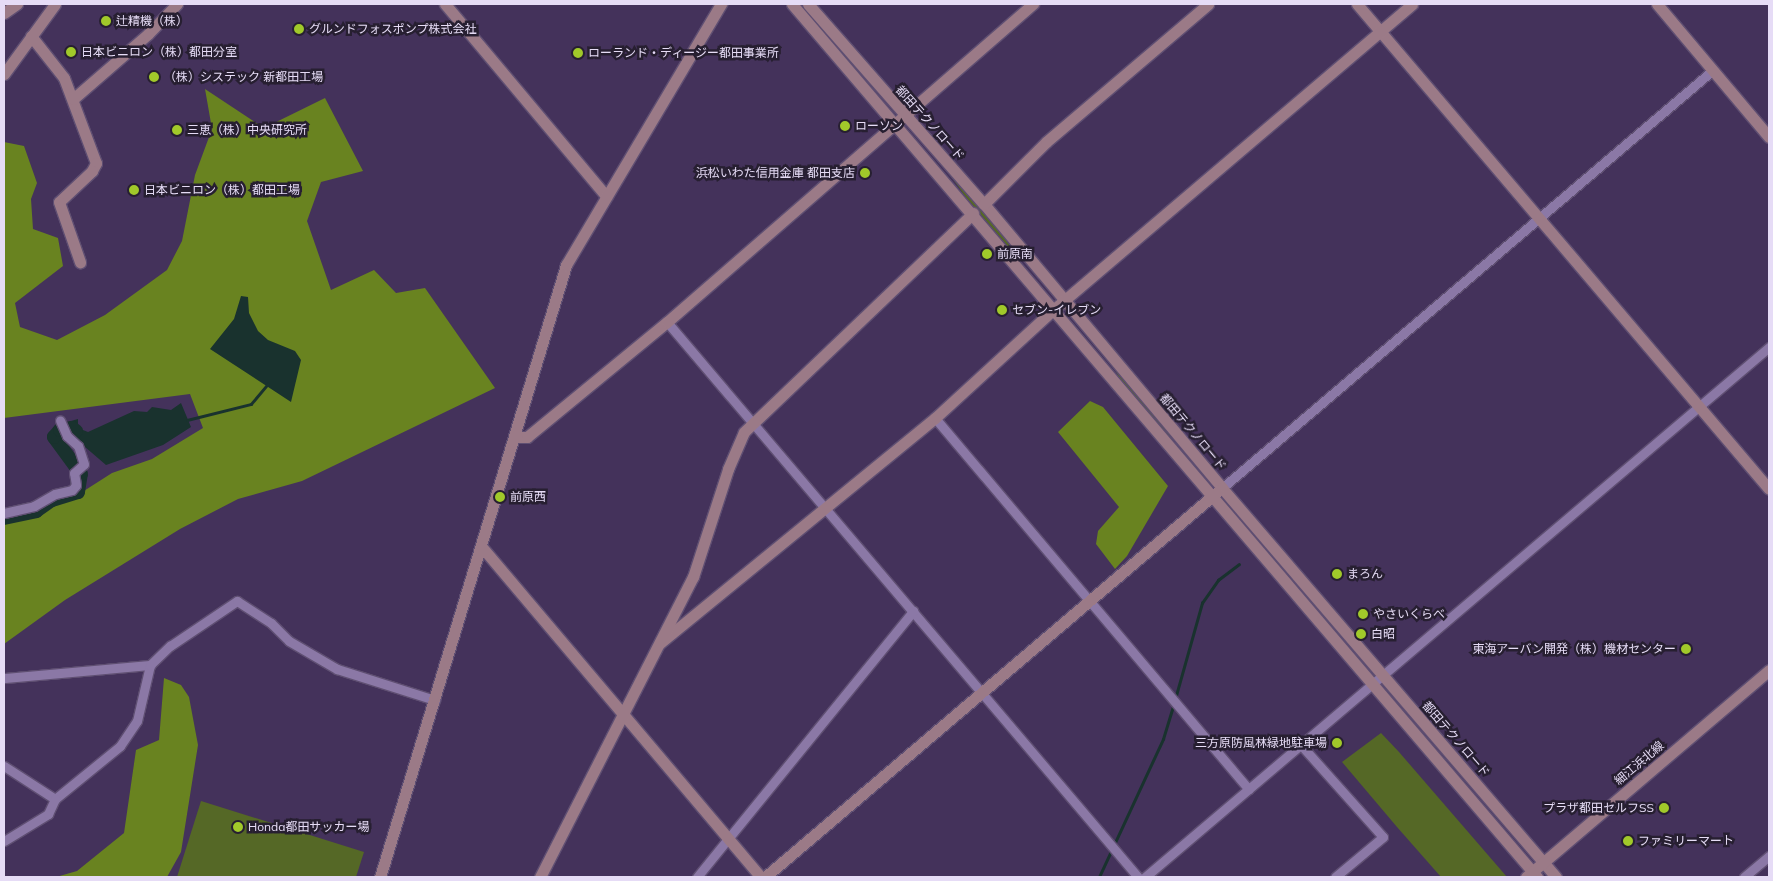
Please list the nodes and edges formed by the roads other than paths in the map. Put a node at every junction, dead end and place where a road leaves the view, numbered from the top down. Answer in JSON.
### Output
{"nodes":[{"id":1,"x":17,"y":4,"type":"edge"},
{"id":2,"x":56,"y":4,"type":"edge"},
{"id":3,"x":177,"y":4,"type":"edge"},
{"id":4,"x":445,"y":4,"type":"edge"},
{"id":5,"x":721,"y":4,"type":"edge"},
{"id":6,"x":792,"y":4,"type":"edge"},
{"id":7,"x":808,"y":4,"type":"edge"},
{"id":8,"x":1033,"y":4,"type":"edge"},
{"id":9,"x":1208,"y":4,"type":"edge"},
{"id":10,"x":1357,"y":4,"type":"edge"},
{"id":11,"x":1412,"y":4,"type":"edge"},
{"id":12,"x":1657,"y":4,"type":"edge"},
{"id":13,"x":4,"y":13,"type":"edge"},
{"id":14,"x":1380,"y":31,"type":"junction"},
{"id":15,"x":31,"y":36,"type":"junction"},
{"id":16,"x":1713,"y":70,"type":"junction"},
{"id":17,"x":4,"y":74,"type":"edge"},
{"id":18,"x":73,"y":98,"type":"junction"},
{"id":19,"x":903,"y":114,"type":"junction"},
{"id":20,"x":894,"y":122,"type":"junction"},
{"id":21,"x":1769,"y":137,"type":"edge"},
{"id":22,"x":606,"y":196,"type":"junction"},
{"id":23,"x":984,"y":204,"type":"junction"},
{"id":24,"x":973,"y":213,"type":"junction"},
{"id":25,"x":1538,"y":217,"type":"junction"},
{"id":26,"x":80,"y":262,"type":"dead end"},
{"id":27,"x":1065,"y":300,"type":"junction"},
{"id":28,"x":1054,"y":310,"type":"junction"},
{"id":29,"x":667,"y":322,"type":"junction"},
{"id":30,"x":1769,"y":347,"type":"edge"},
{"id":31,"x":1700,"y":408,"type":"junction"},
{"id":32,"x":935,"y":418,"type":"junction"},
{"id":33,"x":60,"y":420,"type":"dead end"},
{"id":34,"x":752,"y":423,"type":"junction"},
{"id":35,"x":514,"y":437,"type":"junction"},
{"id":36,"x":1222,"y":488,"type":"junction"},
{"id":37,"x":1769,"y":489,"type":"edge"},
{"id":38,"x":1212,"y":496,"type":"junction"},
{"id":39,"x":825,"y":508,"type":"junction"},
{"id":40,"x":4,"y":513,"type":"edge"},
{"id":41,"x":481,"y":546,"type":"junction"},
{"id":42,"x":1090,"y":600,"type":"junction"},
{"id":43,"x":913,"y":611,"type":"junction"},
{"id":44,"x":660,"y":643,"type":"junction"},
{"id":45,"x":150,"y":665,"type":"junction"},
{"id":46,"x":1769,"y":670,"type":"edge"},
{"id":47,"x":1383,"y":676,"type":"junction"},
{"id":48,"x":4,"y":678,"type":"edge"},
{"id":49,"x":1372,"y":686,"type":"junction"},
{"id":50,"x":982,"y":692,"type":"junction"},
{"id":51,"x":435,"y":700,"type":"junction"},
{"id":52,"x":622,"y":714,"type":"junction"},
{"id":53,"x":1302,"y":745,"type":"junction"},
{"id":54,"x":4,"y":766,"type":"edge"},
{"id":55,"x":1249,"y":789,"type":"junction"},
{"id":56,"x":55,"y":799,"type":"junction"},
{"id":57,"x":728,"y":839,"type":"junction"},
{"id":58,"x":4,"y":841,"type":"edge"},
{"id":59,"x":1769,"y":856,"type":"edge"},
{"id":60,"x":1544,"y":862,"type":"junction"},
{"id":61,"x":1532,"y":875,"type":"edge"},
{"id":62,"x":380,"y":877,"type":"edge"},
{"id":63,"x":540,"y":877,"type":"edge"},
{"id":64,"x":697,"y":877,"type":"edge"},
{"id":65,"x":761,"y":877,"type":"edge"},
{"id":66,"x":765,"y":877,"type":"edge"},
{"id":67,"x":1138,"y":877,"type":"edge"},
{"id":68,"x":1145,"y":877,"type":"edge"},
{"id":69,"x":1335,"y":877,"type":"edge"},
{"id":70,"x":1556,"y":877,"type":"edge"},
{"id":71,"x":1744,"y":877,"type":"edge"}],
"edges":[{"from":1,"to":13,"type":"street"},
{"from":2,"to":15,"type":"street"},
{"from":3,"to":18,"type":"street"},
{"from":4,"to":22,"type":"street"},
{"from":5,"to":22,"type":"street"},
{"from":6,"to":20,"type":"street","name":"都田テクノロード"},
{"from":7,"to":19,"type":"street","name":"都田テクノロード"},
{"from":8,"to":19,"type":"street"},
{"from":9,"to":23,"type":"street"},
{"from":10,"to":14,"type":"street"},
{"from":11,"to":14,"type":"street"},
{"from":12,"to":16,"type":"street"},
{"from":14,"to":25,"type":"street"},
{"from":14,"to":27,"type":"street"},
{"from":15,"to":17,"type":"street"},
{"from":15,"to":18,"type":"street"},
{"from":16,"to":21,"type":"street"},
{"from":16,"to":25,"type":"street"},
{"from":18,"to":26,"type":"street"},
{"from":19,"to":20,"type":"street"},
{"from":19,"to":23,"type":"street","name":"都田テクノロード"},
{"from":20,"to":24,"type":"street","name":"都田テクノロード"},
{"from":20,"to":29,"type":"street"},
{"from":22,"to":35,"type":"street"},
{"from":23,"to":27,"type":"street","name":"都田テクノロード"},
{"from":24,"to":28,"type":"street","name":"都田テクノロード"},
{"from":24,"to":34,"type":"street"},
{"from":25,"to":31,"type":"street"},
{"from":25,"to":36,"type":"street"},
{"from":27,"to":28,"type":"street"},
{"from":27,"to":36,"type":"street","name":"都田テクノロード"},
{"from":28,"to":32,"type":"street"},
{"from":28,"to":38,"type":"street","name":"都田テクノロード"},
{"from":29,"to":34,"type":"street"},
{"from":29,"to":35,"type":"street"},
{"from":30,"to":31,"type":"street"},
{"from":31,"to":37,"type":"street"},
{"from":31,"to":47,"type":"street"},
{"from":32,"to":39,"type":"street"},
{"from":32,"to":42,"type":"street"},
{"from":33,"to":40,"type":"street"},
{"from":34,"to":39,"type":"street"},
{"from":34,"to":44,"type":"street"},
{"from":35,"to":41,"type":"street"},
{"from":36,"to":38,"type":"street"},
{"from":36,"to":47,"type":"street","name":"都田テクノロード"},
{"from":38,"to":42,"type":"street"},
{"from":38,"to":49,"type":"street","name":"都田テクノロード"},
{"from":39,"to":43,"type":"street"},
{"from":39,"to":44,"type":"street"},
{"from":41,"to":51,"type":"street"},
{"from":41,"to":52,"type":"street"},
{"from":42,"to":50,"type":"street"},
{"from":42,"to":55,"type":"street"},
{"from":43,"to":50,"type":"street"},
{"from":43,"to":57,"type":"street"},
{"from":44,"to":52,"type":"street"},
{"from":45,"to":48,"type":"street"},
{"from":45,"to":51,"type":"street"},
{"from":45,"to":56,"type":"street"},
{"from":46,"to":60,"type":"street","name":"細江浜北線"},
{"from":47,"to":49,"type":"street"},
{"from":47,"to":60,"type":"street","name":"都田テクノロード"},
{"from":49,"to":53,"type":"street"},
{"from":49,"to":61,"type":"street","name":"都田テクノロード"},
{"from":50,"to":66,"type":"street"},
{"from":50,"to":67,"type":"street"},
{"from":51,"to":62,"type":"street"},
{"from":52,"to":57,"type":"street"},
{"from":52,"to":63,"type":"street"},
{"from":53,"to":55,"type":"street"},
{"from":53,"to":69,"type":"street"},
{"from":54,"to":56,"type":"street"},
{"from":55,"to":68,"type":"street"},
{"from":56,"to":58,"type":"street"},
{"from":57,"to":64,"type":"street"},
{"from":57,"to":65,"type":"street"},
{"from":59,"to":71,"type":"street"},
{"from":60,"to":61,"type":"street","name":"細江浜北線"},
{"from":60,"to":70,"type":"street","name":"都田テクノロード"}]}
